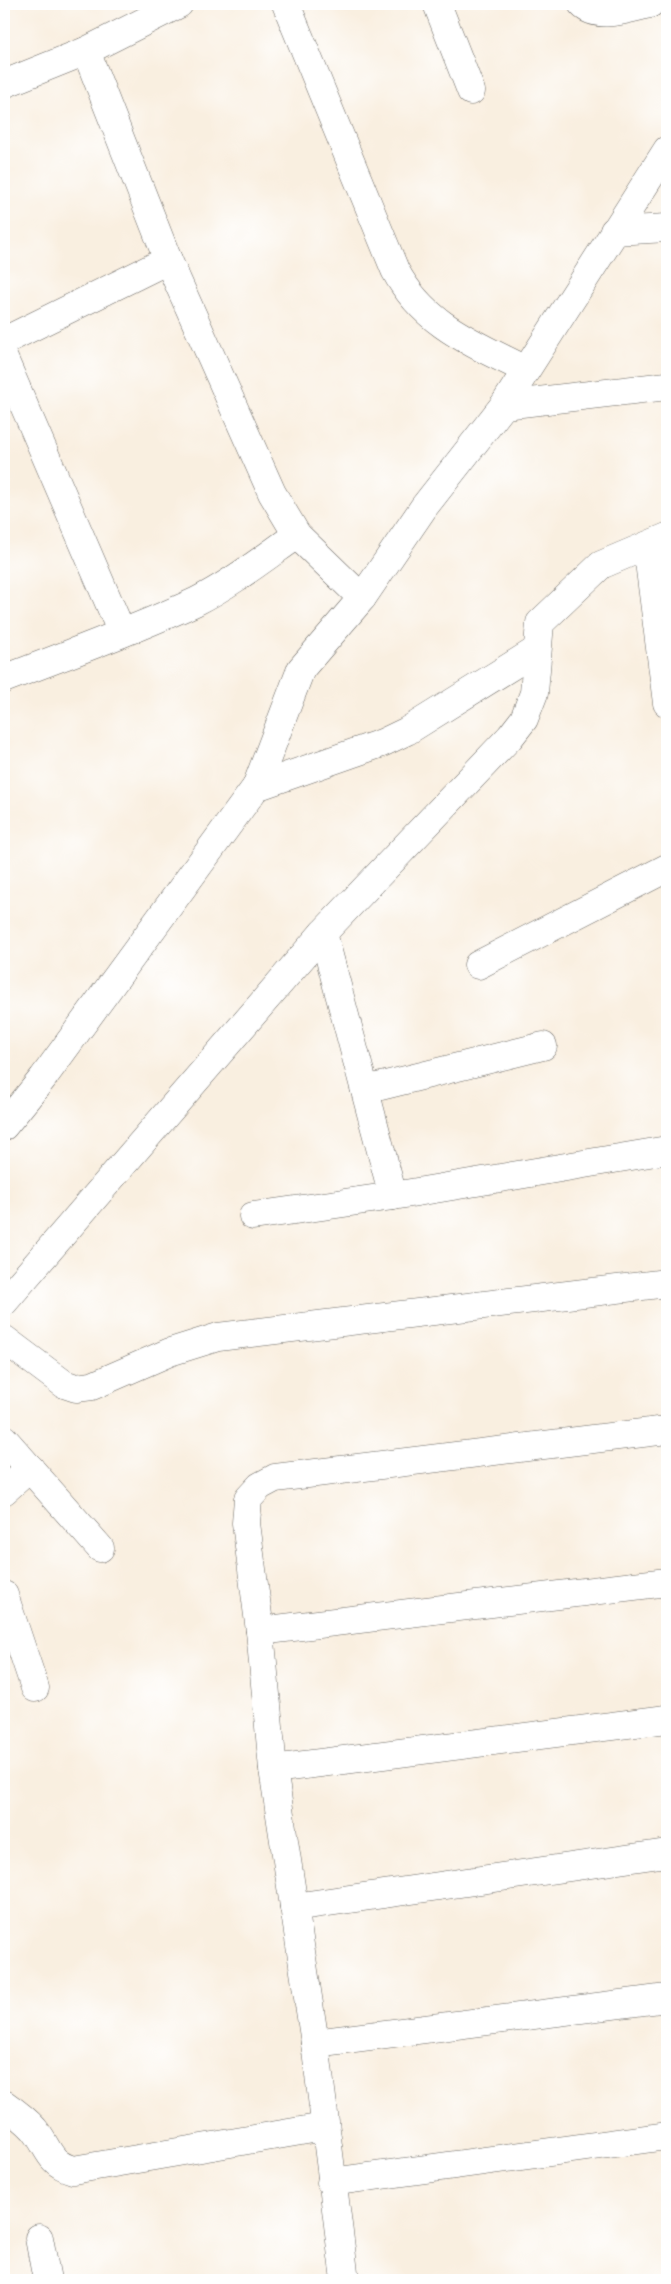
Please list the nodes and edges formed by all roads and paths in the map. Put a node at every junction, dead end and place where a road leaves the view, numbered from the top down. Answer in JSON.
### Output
{"nodes":[{"id":1,"x":178,"y":4,"type":"edge"},
{"id":2,"x":286,"y":4,"type":"edge"},
{"id":3,"x":437,"y":4,"type":"edge"},
{"id":4,"x":582,"y":4,"type":"edge"},
{"id":5,"x":650,"y":4,"type":"edge"},
{"id":6,"x":86,"y":51,"type":"junction"},
{"id":7,"x":4,"y":84,"type":"edge"},
{"id":8,"x":471,"y":91,"type":"dead end"},
{"id":9,"x":667,"y":150,"type":"edge"},
{"id":10,"x":667,"y":228,"type":"edge"},
{"id":11,"x":614,"y":231,"type":"junction"},
{"id":12,"x":168,"y":260,"type":"junction"},
{"id":13,"x":4,"y":341,"type":"edge"},
{"id":14,"x":4,"y":359,"type":"edge"},
{"id":15,"x":526,"y":370,"type":"junction"},
{"id":16,"x":667,"y":386,"type":"edge"},
{"id":17,"x":504,"y":405,"type":"junction"},
{"id":18,"x":297,"y":535,"type":"junction"},
{"id":19,"x":657,"y":542,"type":"edge"},
{"id":20,"x":362,"y":598,"type":"junction"},
{"id":21,"x":122,"y":633,"type":"junction"},
{"id":22,"x":537,"y":650,"type":"junction"},
{"id":23,"x":4,"y":679,"type":"edge"},
{"id":24,"x":667,"y":703,"type":"edge"},
{"id":25,"x":256,"y":787,"type":"junction"},
{"id":26,"x":667,"y":868,"type":"edge"},
{"id":27,"x":323,"y":933,"type":"junction"},
{"id":28,"x":478,"y":965,"type":"dead end"},
{"id":29,"x":543,"y":1046,"type":"dead end"},
{"id":30,"x":365,"y":1090,"type":"junction"},
{"id":31,"x":4,"y":1126,"type":"edge"},
{"id":32,"x":667,"y":1150,"type":"edge"},
{"id":33,"x":393,"y":1196,"type":"junction"},
{"id":34,"x":253,"y":1216,"type":"dead end"},
{"id":35,"x":667,"y":1283,"type":"edge"},
{"id":36,"x":4,"y":1302,"type":"edge"},
{"id":37,"x":4,"y":1339,"type":"edge"},
{"id":38,"x":667,"y":1430,"type":"edge"},
{"id":39,"x":4,"y":1440,"type":"edge"},
{"id":40,"x":30,"y":1468,"type":"junction"},
{"id":41,"x":4,"y":1491,"type":"edge"},
{"id":42,"x":100,"y":1548,"type":"dead end"},
{"id":43,"x":667,"y":1582,"type":"edge"},
{"id":44,"x":4,"y":1595,"type":"edge"},
{"id":45,"x":260,"y":1631,"type":"junction"},
{"id":46,"x":35,"y":1688,"type":"dead end"},
{"id":47,"x":667,"y":1719,"type":"edge"},
{"id":48,"x":273,"y":1769,"type":"junction"},
{"id":49,"x":667,"y":1853,"type":"edge"},
{"id":50,"x":294,"y":1908,"type":"junction"},
{"id":51,"x":667,"y":1998,"type":"edge"},
{"id":52,"x":314,"y":2043,"type":"junction"},
{"id":53,"x":4,"y":2104,"type":"edge"},
{"id":54,"x":324,"y":2127,"type":"junction"},
{"id":55,"x":667,"y":2136,"type":"edge"},
{"id":56,"x":331,"y":2182,"type":"junction"},
{"id":57,"x":39,"y":2238,"type":"dead end"},
{"id":58,"x":47,"y":2280,"type":"edge"},
{"id":59,"x":345,"y":2280,"type":"edge"}],
"edges":[{"from":1,"to":6,"type":"street"},
{"from":2,"to":15,"type":"street"},
{"from":3,"to":8,"type":"street"},
{"from":4,"to":5,"type":"street"},
{"from":6,"to":7,"type":"street"},
{"from":6,"to":12,"type":"street"},
{"from":9,"to":11,"type":"street"},
{"from":10,"to":11,"type":"street"},
{"from":11,"to":15,"type":"street"},
{"from":12,"to":13,"type":"street"},
{"from":12,"to":18,"type":"street"},
{"from":14,"to":21,"type":"street"},
{"from":15,"to":17,"type":"street"},
{"from":16,"to":17,"type":"street"},
{"from":17,"to":20,"type":"street"},
{"from":18,"to":20,"type":"street"},
{"from":18,"to":21,"type":"street"},
{"from":19,"to":22,"type":"street"},
{"from":19,"to":24,"type":"street"},
{"from":20,"to":25,"type":"street"},
{"from":21,"to":23,"type":"street"},
{"from":22,"to":25,"type":"street"},
{"from":22,"to":27,"type":"street"},
{"from":25,"to":31,"type":"street"},
{"from":26,"to":28,"type":"street"},
{"from":27,"to":30,"type":"street"},
{"from":27,"to":36,"type":"street"},
{"from":29,"to":30,"type":"street"},
{"from":30,"to":33,"type":"street"},
{"from":32,"to":33,"type":"street"},
{"from":33,"to":34,"type":"street"},
{"from":35,"to":37,"type":"street"},
{"from":38,"to":45,"type":"street"},
{"from":39,"to":40,"type":"street"},
{"from":40,"to":41,"type":"street"},
{"from":40,"to":42,"type":"street"},
{"from":43,"to":45,"type":"street"},
{"from":44,"to":46,"type":"street"},
{"from":45,"to":48,"type":"street"},
{"from":47,"to":48,"type":"street"},
{"from":48,"to":50,"type":"street"},
{"from":49,"to":50,"type":"street"},
{"from":50,"to":52,"type":"street"},
{"from":51,"to":52,"type":"street"},
{"from":52,"to":54,"type":"street"},
{"from":53,"to":54,"type":"street"},
{"from":54,"to":56,"type":"street"},
{"from":55,"to":56,"type":"street"},
{"from":56,"to":59,"type":"street"},
{"from":57,"to":58,"type":"street"}]}
